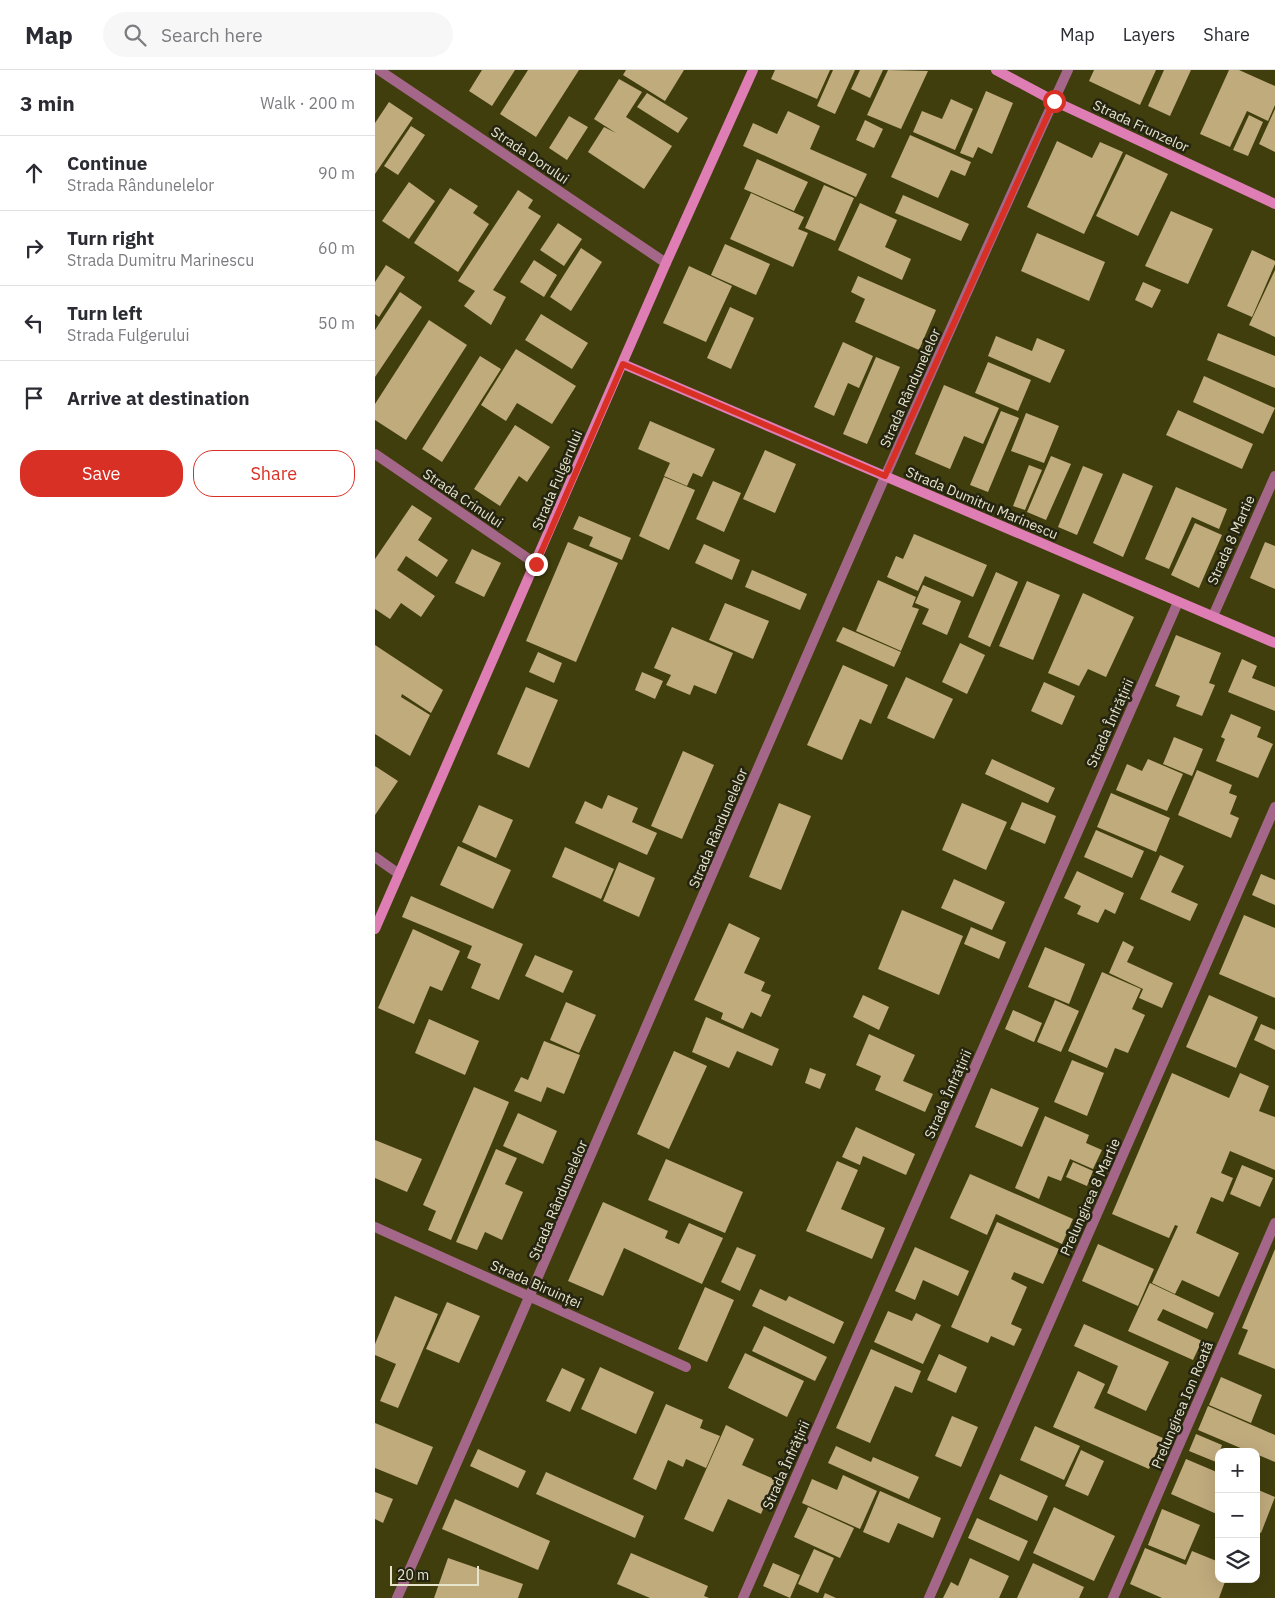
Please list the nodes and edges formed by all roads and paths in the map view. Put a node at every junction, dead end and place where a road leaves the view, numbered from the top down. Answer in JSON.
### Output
{"nodes":[{"id":1,"x":379,"y":70,"type":"edge"},
{"id":2,"x":753,"y":70,"type":"edge"},
{"id":3,"x":996,"y":70,"type":"edge"},
{"id":4,"x":1068,"y":70,"type":"edge"},
{"id":5,"x":1054,"y":101,"type":"junction"},
{"id":6,"x":1275,"y":204,"type":"edge"},
{"id":7,"x":666,"y":263,"type":"junction"},
{"id":8,"x":623,"y":364,"type":"junction"},
{"id":9,"x":375,"y":454,"type":"edge"},
{"id":10,"x":885,"y":476,"type":"junction"},
{"id":11,"x":1275,"y":476,"type":"edge"},
{"id":12,"x":536,"y":564,"type":"junction"},
{"id":13,"x":1179,"y":602,"type":"junction"},
{"id":14,"x":1213,"y":616,"type":"junction"},
{"id":15,"x":1275,"y":643,"type":"edge"},
{"id":16,"x":1275,"y":807,"type":"edge"},
{"id":17,"x":375,"y":857,"type":"edge"},
{"id":18,"x":399,"y":874,"type":"junction"},
{"id":19,"x":375,"y":929,"type":"edge"},
{"id":20,"x":1275,"y":1223,"type":"edge"},
{"id":21,"x":375,"y":1228,"type":"edge"},
{"id":22,"x":531,"y":1296,"type":"junction"},
{"id":23,"x":686,"y":1367,"type":"dead end"},
{"id":24,"x":397,"y":1598,"type":"edge"},
{"id":25,"x":743,"y":1598,"type":"edge"},
{"id":26,"x":929,"y":1598,"type":"edge"},
{"id":27,"x":1113,"y":1598,"type":"edge"}],
"edges":[{"from":1,"to":7,"type":"street","name":"Strada Dorului"},
{"from":2,"to":7,"type":"street","name":"Strada Fulgerului"},
{"from":3,"to":5,"type":"street","name":"Strada Frunzelor"},
{"from":4,"to":5,"type":"street","name":"Strada Rândunelelor"},
{"from":5,"to":6,"type":"street","name":"Strada Frunzelor"},
{"from":5,"to":10,"type":"street","name":"Strada Rândunelelor"},
{"from":7,"to":8,"type":"street","name":"Strada Fulgerului"},
{"from":8,"to":10,"type":"street","name":"Strada Dumitru Marinescu"},
{"from":8,"to":12,"type":"street","name":"Strada Fulgerului"},
{"from":9,"to":12,"type":"street","name":"Strada Crinului"},
{"from":10,"to":13,"type":"street","name":"Strada Dumitru Marinescu"},
{"from":10,"to":22,"type":"street","name":"Strada Rândunelelor"},
{"from":11,"to":14,"type":"street","name":"Strada 8 Martie"},
{"from":12,"to":18,"type":"street","name":"Strada Fulgerului"},
{"from":13,"to":14,"type":"street","name":"Strada Dumitru Marinescu"},
{"from":13,"to":25,"type":"street","name":"Strada Înfrățirii"},
{"from":14,"to":15,"type":"street","name":"Strada Dumitru Marinescu"},
{"from":16,"to":26,"type":"street","name":"Prelungirea 8 Martie"},
{"from":17,"to":18,"type":"street"},
{"from":18,"to":19,"type":"street","name":"Strada Fulgerului"},
{"from":20,"to":27,"type":"street","name":"Prelungirea Ion Roată"},
{"from":21,"to":22,"type":"street","name":"Strada Biruinței"},
{"from":22,"to":23,"type":"street","name":"Strada Biruinței"},
{"from":22,"to":24,"type":"street","name":"Strada Rândunelelor"}]}
